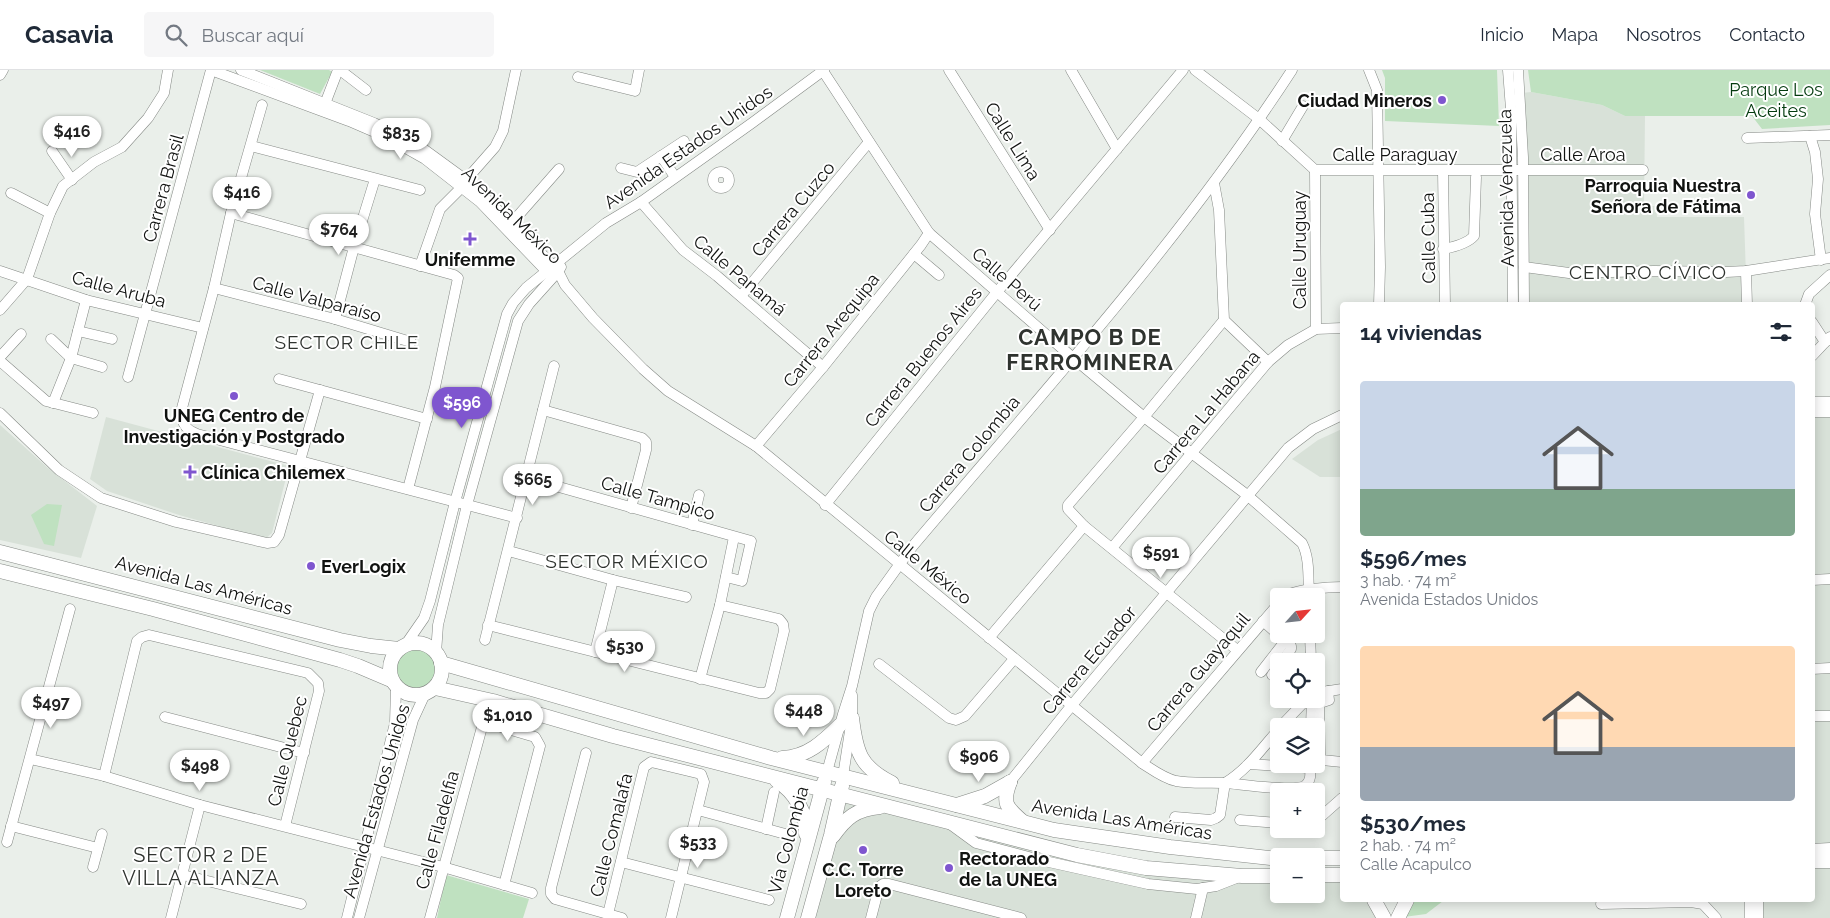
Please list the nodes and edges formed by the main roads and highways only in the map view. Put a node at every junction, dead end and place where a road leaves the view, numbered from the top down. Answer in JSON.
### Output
{"nodes":[{"id":1,"x":0,"y":552,"type":"edge"},
{"id":2,"x":0,"y":571,"type":"edge"},
{"id":3,"x":402,"y":647,"type":"junction"},
{"id":4,"x":439,"y":658,"type":"junction"},
{"id":5,"x":394,"y":684,"type":"junction"},
{"id":6,"x":430,"y":691,"type":"junction"},
{"id":7,"x":771,"y":758,"type":"junction"},
{"id":8,"x":827,"y":772,"type":"junction"},
{"id":9,"x":770,"y":776,"type":"junction"},
{"id":10,"x":843,"y":776,"type":"junction"},
{"id":11,"x":822,"y":790,"type":"junction"},
{"id":12,"x":907,"y":793,"type":"junction"},
{"id":13,"x":840,"y":794,"type":"junction"},
{"id":14,"x":958,"y":805,"type":"junction"},
{"id":15,"x":896,"y":808,"type":"junction"},
{"id":16,"x":1024,"y":824,"type":"junction"},
{"id":17,"x":829,"y":841,"type":"junction"},
{"id":18,"x":806,"y":846,"type":"junction"},
{"id":19,"x":1830,"y":850,"type":"edge"},
{"id":20,"x":1815,"y":851,"type":"edge"},
{"id":21,"x":1339,"y":856,"type":"edge"},
{"id":22,"x":1325,"y":857,"type":"edge"},
{"id":23,"x":1270,"y":858,"type":"edge"},
{"id":24,"x":1815,"y":861,"type":"edge"},
{"id":25,"x":1830,"y":861,"type":"edge"},
{"id":26,"x":1325,"y":875,"type":"edge"},
{"id":27,"x":1270,"y":876,"type":"edge"},
{"id":28,"x":1339,"y":876,"type":"edge"},
{"id":29,"x":1375,"y":902,"type":"edge"},
{"id":30,"x":1406,"y":902,"type":"edge"},
{"id":31,"x":786,"y":918,"type":"edge"},
{"id":32,"x":808,"y":918,"type":"edge"},
{"id":33,"x":1384,"y":918,"type":"edge"},
{"id":34,"x":1398,"y":918,"type":"edge"}],
"edges":[{"from":1,"to":3,"type":"main road","name":"Avenida Las Américas"},
{"from":2,"to":5,"type":"main road","name":"Avenida Las Américas"},
{"from":3,"to":4,"type":"main road"},
{"from":3,"to":5,"type":"main road"},
{"from":4,"to":6,"type":"main road"},
{"from":4,"to":7,"type":"main road","name":"Avenida Las Américas"},
{"from":5,"to":6,"type":"main road"},
{"from":6,"to":9,"type":"main road"},
{"from":7,"to":8,"type":"main road","name":"Avenida Las Américas"},
{"from":7,"to":12,"type":"main road"},
{"from":8,"to":10,"type":"main road","name":"Avenida Las Américas"},
{"from":8,"to":11,"type":"main road","name":"Vía Colombia"},
{"from":9,"to":11,"type":"main road"},
{"from":9,"to":18,"type":"main road"},
{"from":10,"to":12,"type":"main road","name":"Avenida Las Américas"},
{"from":10,"to":13,"type":"main road"},
{"from":11,"to":13,"type":"main road"},
{"from":11,"to":18,"type":"main road","name":"Vía Colombia"},
{"from":12,"to":14,"type":"main road","name":"Avenida Las Américas"},
{"from":13,"to":15,"type":"main road"},
{"from":13,"to":17,"type":"main road"},
{"from":14,"to":16,"type":"main road","name":"Avenida Las Américas"},
{"from":14,"to":16,"type":"main road"},
{"from":15,"to":17,"type":"main road"},
{"from":15,"to":27,"type":"main road"},
{"from":16,"to":23,"type":"main road","name":"Avenida Las Américas"},
{"from":17,"to":32,"type":"main road"},
{"from":18,"to":31,"type":"main road","name":"Vía Colombia"},
{"from":19,"to":20,"type":"main road"},
{"from":21,"to":22,"type":"main road"},
{"from":24,"to":25,"type":"main road"},
{"from":26,"to":28,"type":"main road"},
{"from":29,"to":33,"type":"main road"},
{"from":30,"to":34,"type":"main road"}]}
